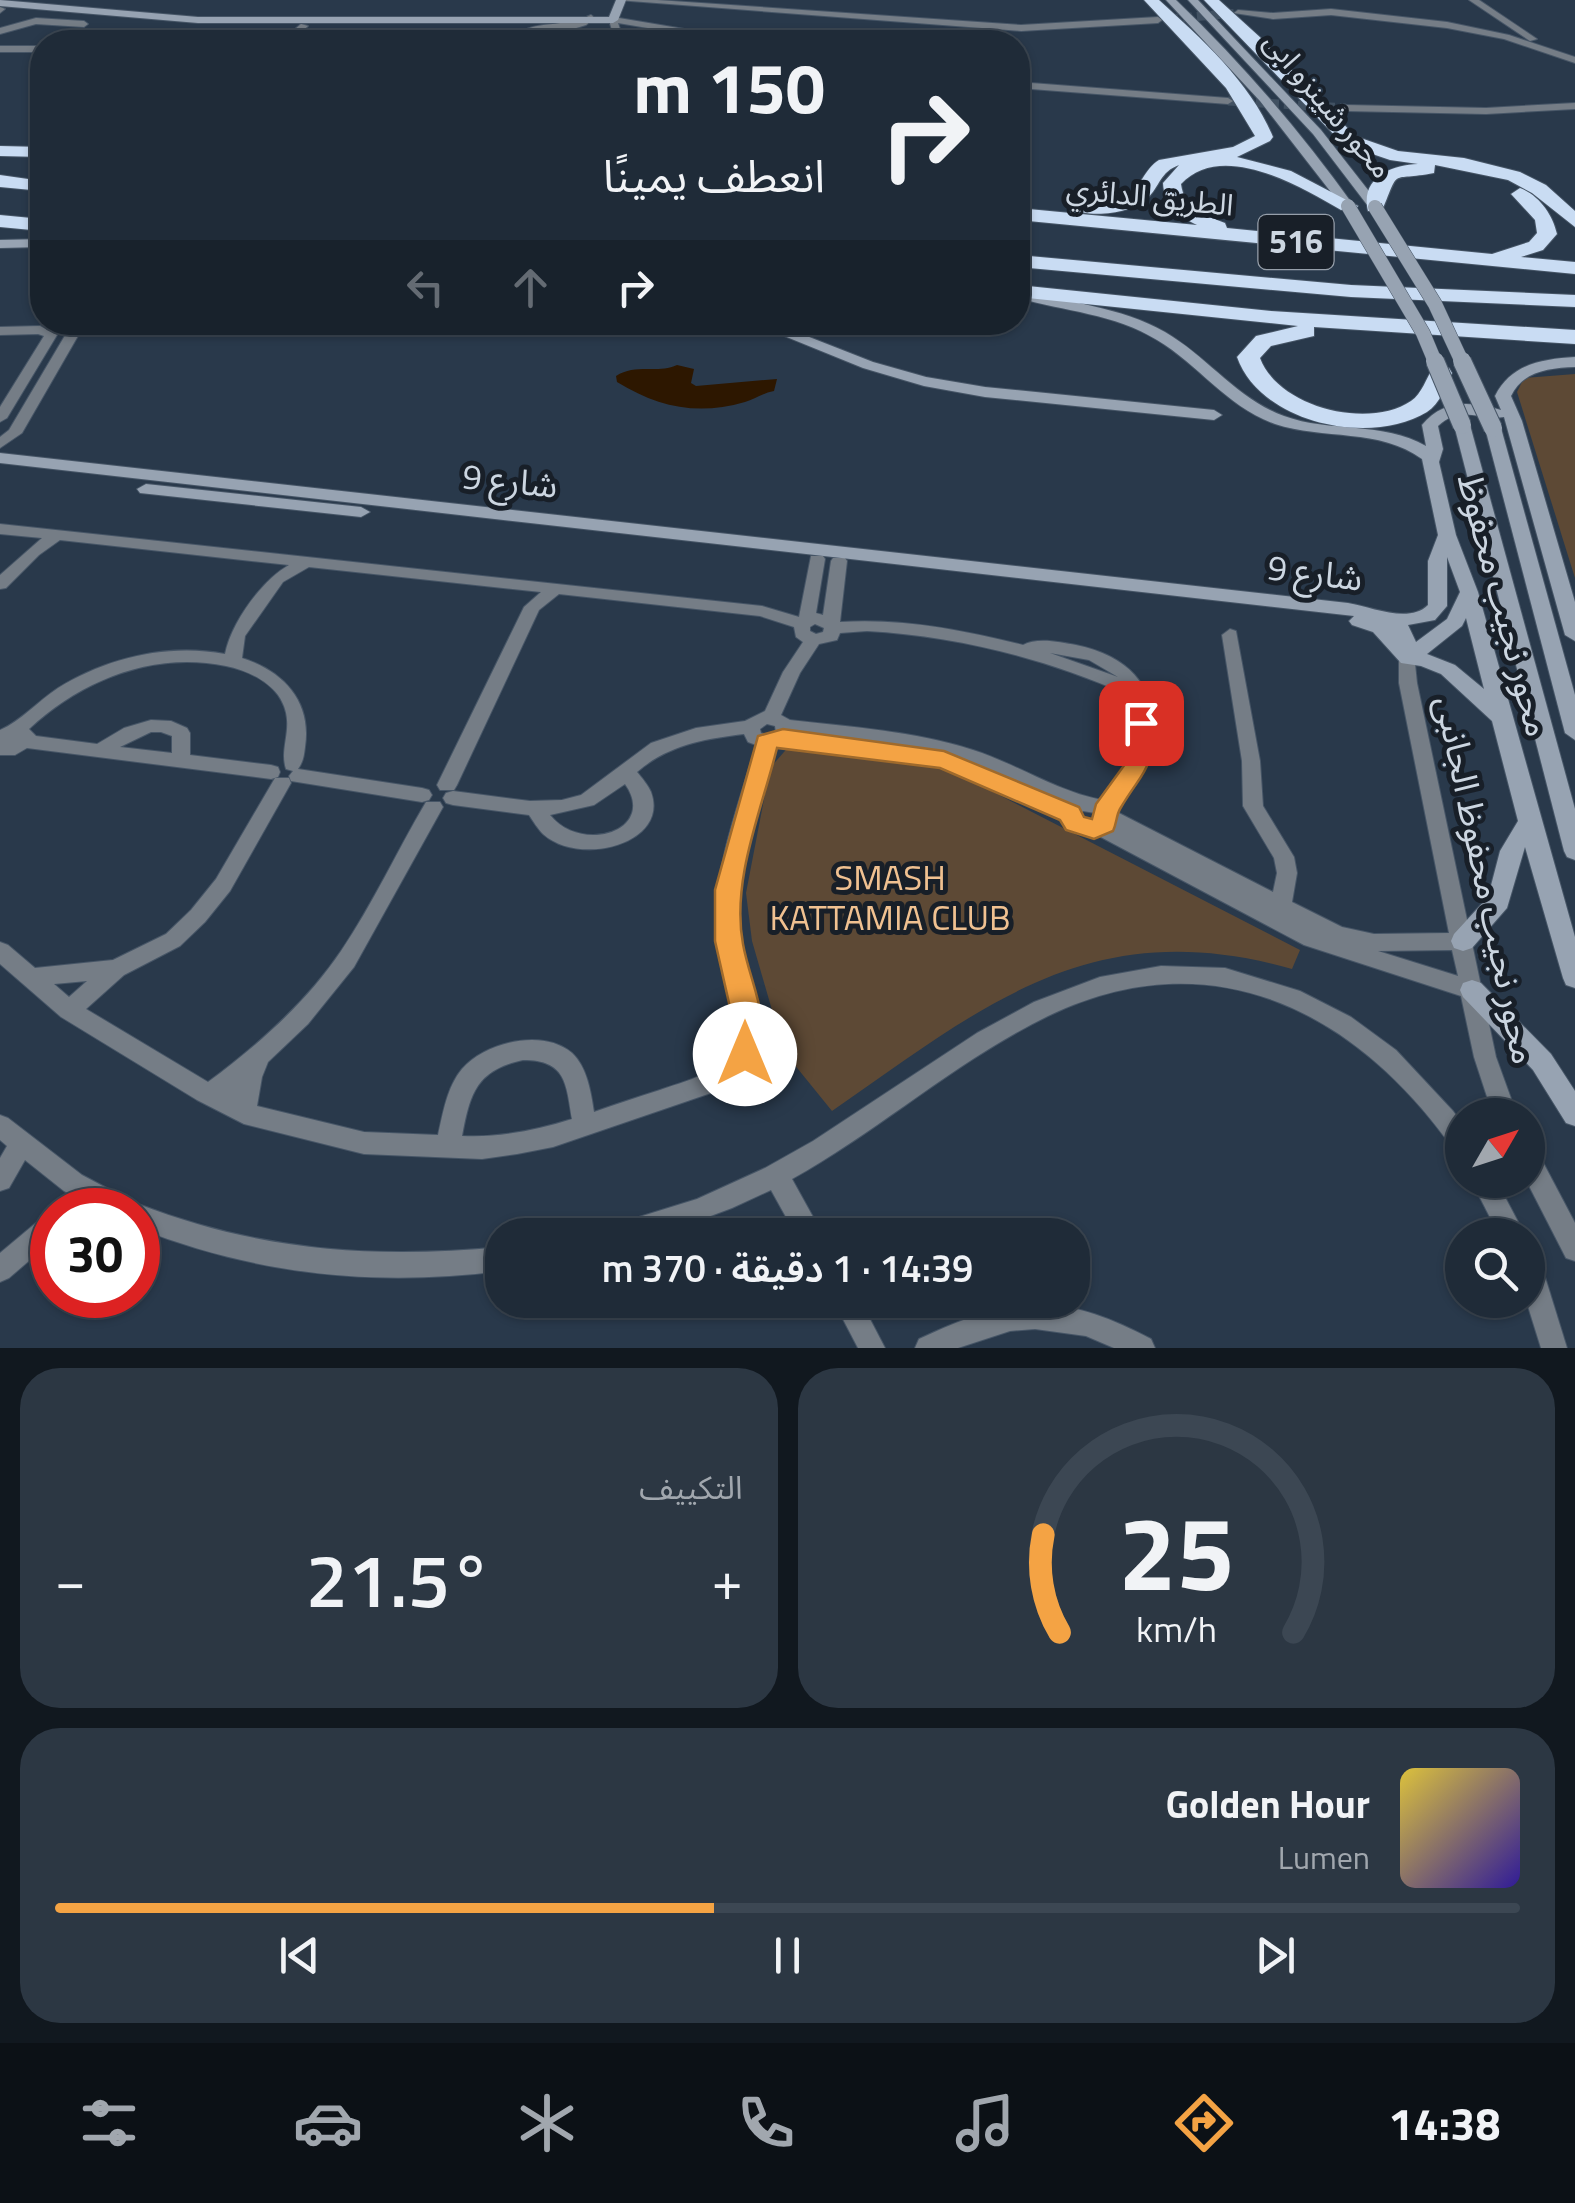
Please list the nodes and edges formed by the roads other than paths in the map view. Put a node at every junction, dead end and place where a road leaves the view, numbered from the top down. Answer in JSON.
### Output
{"nodes":[{"id":1,"x":621,"y":0,"type":"edge"},
{"id":2,"x":1151,"y":0,"type":"edge"},
{"id":3,"x":1169,"y":0,"type":"edge"},
{"id":4,"x":1192,"y":0,"type":"edge"},
{"id":5,"x":1473,"y":0,"type":"edge"},
{"id":6,"x":1219,"y":6,"type":"edge"},
{"id":7,"x":0,"y":8,"type":"edge"},
{"id":8,"x":563,"y":18,"type":"junction"},
{"id":9,"x":591,"y":18,"type":"junction"},
{"id":10,"x":613,"y":20,"type":"junction"},
{"id":11,"x":1158,"y":20,"type":"tunnel mouth"},
{"id":12,"x":86,"y":22,"type":"junction"},
{"id":13,"x":286,"y":26,"type":"junction"},
{"id":14,"x":304,"y":26,"type":"junction"},
{"id":15,"x":1180,"y":26,"type":"junction"},
{"id":16,"x":80,"y":30,"type":"edge"},
{"id":17,"x":285,"y":30,"type":"edge"},
{"id":18,"x":298,"y":30,"type":"edge"},
{"id":19,"x":527,"y":30,"type":"edge"},
{"id":20,"x":616,"y":30,"type":"edge"},
{"id":21,"x":673,"y":30,"type":"edge"},
{"id":22,"x":0,"y":31,"type":"edge"},
{"id":23,"x":0,"y":49,"type":"edge"},
{"id":24,"x":30,"y":49,"type":"edge"},
{"id":25,"x":1571,"y":62,"type":"edge"},
{"id":26,"x":1030,"y":86,"type":"edge"},
{"id":27,"x":1305,"y":93,"type":"junction"},
{"id":28,"x":1228,"y":101,"type":"tunnel mouth"},
{"id":29,"x":1248,"y":105,"type":"junction"},
{"id":30,"x":1575,"y":106,"type":"edge"},
{"id":31,"x":1346,"y":108,"type":"tunnel mouth"},
{"id":32,"x":1294,"y":132,"type":"junction"},
{"id":33,"x":1317,"y":132,"type":"junction"},
{"id":34,"x":0,"y":152,"type":"edge"},
{"id":35,"x":30,"y":152,"type":"edge"},
{"id":36,"x":0,"y":181,"type":"edge"},
{"id":37,"x":30,"y":186,"type":"edge"},
{"id":38,"x":30,"y":189,"type":"edge"},
{"id":39,"x":0,"y":190,"type":"edge"},
{"id":40,"x":0,"y":202,"type":"edge"},
{"id":41,"x":30,"y":202,"type":"edge"},
{"id":42,"x":1348,"y":206,"type":"junction"},
{"id":43,"x":1374,"y":206,"type":"junction"},
{"id":44,"x":1030,"y":214,"type":"edge"},
{"id":45,"x":1030,"y":215,"type":"edge"},
{"id":46,"x":0,"y":220,"type":"edge"},
{"id":47,"x":1575,"y":222,"type":"edge"},
{"id":48,"x":30,"y":224,"type":"edge"},
{"id":49,"x":30,"y":227,"type":"edge"},
{"id":50,"x":0,"y":230,"type":"edge"},
{"id":51,"x":1250,"y":237,"type":"junction"},
{"id":52,"x":30,"y":243,"type":"edge"},
{"id":53,"x":0,"y":244,"type":"edge"},
{"id":54,"x":1475,"y":259,"type":"junction"},
{"id":55,"x":1030,"y":261,"type":"edge"},
{"id":56,"x":1575,"y":270,"type":"edge"},
{"id":57,"x":1030,"y":276,"type":"edge"},
{"id":58,"x":1226,"y":282,"type":"junction"},
{"id":59,"x":1030,"y":293,"type":"edge"},
{"id":60,"x":1030,"y":295,"type":"edge"},
{"id":61,"x":1575,"y":302,"type":"edge"},
{"id":62,"x":1575,"y":318,"type":"edge"},
{"id":63,"x":1376,"y":326,"type":"junction"},
{"id":64,"x":30,"y":330,"type":"edge"},
{"id":65,"x":0,"y":331,"type":"edge"},
{"id":66,"x":51,"y":335,"type":"edge"},
{"id":67,"x":72,"y":335,"type":"edge"},
{"id":68,"x":791,"y":335,"type":"edge"},
{"id":69,"x":807,"y":335,"type":"edge"},
{"id":70,"x":1575,"y":337,"type":"edge"},
{"id":71,"x":1575,"y":362,"type":"edge"},
{"id":72,"x":1441,"y":373,"type":"junction"},
{"id":73,"x":940,"y":381,"type":"junction"},
{"id":74,"x":1214,"y":416,"type":"dead end"},
{"id":75,"x":0,"y":418,"type":"edge"},
{"id":76,"x":1514,"y":421,"type":"junction"},
{"id":77,"x":1,"y":459,"type":"edge"},
{"id":78,"x":1432,"y":461,"type":"junction"},
{"id":79,"x":0,"y":529,"type":"edge"},
{"id":80,"x":609,"y":530,"type":"junction"},
{"id":81,"x":37,"y":532,"type":"junction"},
{"id":82,"x":59,"y":534,"type":"junction"},
{"id":83,"x":1447,"y":536,"type":"junction"},
{"id":84,"x":33,"y":552,"type":"junction"},
{"id":85,"x":274,"y":559,"type":"junction"},
{"id":86,"x":817,"y":559,"type":"junction"},
{"id":87,"x":839,"y":561,"type":"junction"},
{"id":88,"x":307,"y":562,"type":"junction"},
{"id":89,"x":278,"y":578,"type":"junction"},
{"id":90,"x":0,"y":584,"type":"edge"},
{"id":91,"x":524,"y":587,"type":"junction"},
{"id":92,"x":554,"y":590,"type":"junction"},
{"id":93,"x":1469,"y":592,"type":"junction"},
{"id":94,"x":532,"y":608,"type":"junction"},
{"id":95,"x":1394,"y":620,"type":"junction"},
{"id":96,"x":832,"y":625,"type":"junction"},
{"id":97,"x":807,"y":628,"type":"junction"},
{"id":98,"x":1230,"y":634,"type":"dead end"},
{"id":99,"x":1575,"y":634,"type":"edge"},
{"id":100,"x":237,"y":636,"type":"junction"},
{"id":101,"x":204,"y":657,"type":"junction"},
{"id":102,"x":233,"y":658,"type":"junction"},
{"id":103,"x":1408,"y":658,"type":"junction"},
{"id":104,"x":1501,"y":717,"type":"junction"},
{"id":105,"x":771,"y":730,"type":"junction"},
{"id":106,"x":1575,"y":734,"type":"edge"},
{"id":107,"x":8,"y":743,"type":"edge"},
{"id":108,"x":102,"y":748,"type":"junction"},
{"id":109,"x":182,"y":759,"type":"junction"},
{"id":110,"x":627,"y":772,"type":"junction"},
{"id":111,"x":286,"y":774,"type":"junction"},
{"id":112,"x":439,"y":796,"type":"junction"},
{"id":113,"x":535,"y":809,"type":"junction"},
{"id":114,"x":1104,"y":818,"type":"junction"},
{"id":115,"x":1529,"y":821,"type":"junction"},
{"id":116,"x":1575,"y":851,"type":"edge"},
{"id":117,"x":1281,"y":906,"type":"junction"},
{"id":118,"x":1463,"y":941,"type":"junction"},
{"id":119,"x":0,"y":951,"type":"edge"},
{"id":120,"x":116,"y":969,"type":"junction"},
{"id":121,"x":29,"y":978,"type":"junction"},
{"id":122,"x":1575,"y":978,"type":"edge"},
{"id":123,"x":1472,"y":990,"type":"junction"},
{"id":124,"x":69,"y":1010,"type":"junction"},
{"id":125,"x":259,"y":1058,"type":"junction"},
{"id":126,"x":209,"y":1095,"type":"junction"},
{"id":127,"x":1498,"y":1098,"type":"edge"},
{"id":128,"x":244,"y":1114,"type":"junction"},
{"id":129,"x":1575,"y":1114,"type":"edge"},
{"id":130,"x":1445,"y":1117,"type":"edge"},
{"id":131,"x":585,"y":1124,"type":"junction"},
{"id":132,"x":0,"y":1126,"type":"edge"},
{"id":133,"x":21,"y":1146,"type":"junction"},
{"id":134,"x":447,"y":1148,"type":"junction"},
{"id":135,"x":776,"y":1175,"type":"junction"},
{"id":136,"x":0,"y":1180,"type":"edge"},
{"id":137,"x":77,"y":1188,"type":"edge"},
{"id":138,"x":1545,"y":1192,"type":"edge"},
{"id":139,"x":675,"y":1218,"type":"edge"},
{"id":140,"x":800,"y":1218,"type":"edge"},
{"id":141,"x":160,"y":1223,"type":"edge"},
{"id":142,"x":30,"y":1244,"type":"edge"},
{"id":143,"x":1575,"y":1248,"type":"edge"},
{"id":144,"x":485,"y":1261,"type":"edge"},
{"id":145,"x":0,"y":1269,"type":"edge"},
{"id":146,"x":856,"y":1318,"type":"edge"},
{"id":147,"x":1545,"y":1318,"type":"edge"},
{"id":148,"x":872,"y":1348,"type":"edge"},
{"id":149,"x":928,"y":1348,"type":"edge"},
{"id":150,"x":1142,"y":1348,"type":"edge"},
{"id":151,"x":1554,"y":1348,"type":"edge"}],
"edges":[{"from":1,"to":10,"type":"main road"},
{"from":1,"to":11,"type":"street"},
{"from":2,"to":15,"type":"highway"},
{"from":3,"to":15,"type":"main road"},
{"from":3,"to":32,"type":"main road","name":"محور شينزو ابى"},
{"from":4,"to":33,"type":"main road","name":"محور شينزو ابى"},
{"from":5,"to":25,"type":"street"},
{"from":6,"to":25,"type":"street"},
{"from":6,"to":27,"type":"highway"},
{"from":7,"to":8,"type":"main road"},
{"from":7,"to":12,"type":"main road"},
{"from":8,"to":9,"type":"main road"},
{"from":8,"to":14,"type":"main road"},
{"from":9,"to":10,"type":"main road"},
{"from":9,"to":19,"type":"street"},
{"from":10,"to":20,"type":"street"},
{"from":10,"to":21,"type":"street"},
{"from":12,"to":13,"type":"main road"},
{"from":12,"to":16,"type":"street"},
{"from":12,"to":22,"type":"street"},
{"from":13,"to":14,"type":"main road"},
{"from":13,"to":17,"type":"street"},
{"from":14,"to":18,"type":"street"},
{"from":15,"to":29,"type":"highway"},
{"from":23,"to":24,"type":"street"},
{"from":26,"to":28,"type":"street"},
{"from":27,"to":33,"type":"main road"},
{"from":27,"to":47,"type":"highway"},
{"from":29,"to":32,"type":"main road"},
{"from":29,"to":44,"type":"highway"},
{"from":30,"to":31,"type":"street"},
{"from":32,"to":42,"type":"main road","name":"محور شينزو ابى"},
{"from":33,"to":43,"type":"main road","name":"محور شينزو ابى"},
{"from":34,"to":35,"type":"highway"},
{"from":36,"to":37,"type":"highway"},
{"from":38,"to":39,"type":"highway"},
{"from":40,"to":41,"type":"highway"},
{"from":42,"to":51,"type":"highway"},
{"from":42,"to":72,"type":"main road","name":"محور شينزو ابى","bridge":true},
{"from":43,"to":54,"type":"highway"},
{"from":43,"to":106,"type":"main road","name":"محور شينزو ابى","bridge":true},
{"from":45,"to":51,"type":"highway","name":"الطريق الدائري","number":"516"},
{"from":46,"to":48,"type":"highway"},
{"from":49,"to":50,"type":"highway"},
{"from":51,"to":54,"type":"highway","name":"الطريق الدائري","number":"516"},
{"from":52,"to":53,"type":"main road"},
{"from":54,"to":56,"type":"highway","name":"الطريق الدائري","number":"516"},
{"from":55,"to":58,"type":"highway","number":"516"},
{"from":56,"to":58,"type":"highway"},
{"from":57,"to":62,"type":"highway","number":"516"},
{"from":58,"to":61,"type":"highway","number":"516"},
{"from":59,"to":63,"type":"highway","number":"516"},
{"from":60,"to":78,"type":"main road","name":"محور نجيب محفوظ"},
{"from":63,"to":70,"type":"highway","number":"516"},
{"from":63,"to":72,"type":"highway"},
{"from":64,"to":65,"type":"street"},
{"from":66,"to":75,"type":"street"},
{"from":67,"to":77,"type":"street"},
{"from":68,"to":73,"type":"main road"},
{"from":69,"to":73,"type":"main road"},
{"from":71,"to":76,"type":"main road","name":"محور نجيب محفوظ"},
{"from":72,"to":116,"type":"main road","name":"محور شينزو ابى","bridge":true},
{"from":73,"to":74,"type":"main road"},
{"from":76,"to":78,"type":"main road"},
{"from":76,"to":99,"type":"main road","name":"محور نجيب محفوظ"},
{"from":77,"to":80,"type":"main road","name":"شارع 9"},
{"from":78,"to":83,"type":"main road","name":"محور نجيب محفوظ"},
{"from":79,"to":81,"type":"street"},
{"from":80,"to":86,"type":"main road","name":"شارع 9"},
{"from":80,"to":95,"type":"main road","name":"شارع 9"},
{"from":81,"to":82,"type":"street"},
{"from":81,"to":84,"type":"street"},
{"from":82,"to":84,"type":"street"},
{"from":82,"to":85,"type":"street"},
{"from":83,"to":93,"type":"main road","name":"محور نجيب محفوظ"},
{"from":83,"to":95,"type":"main road"},
{"from":84,"to":90,"type":"street"},
{"from":85,"to":88,"type":"street"},
{"from":85,"to":89,"type":"street"},
{"from":86,"to":87,"type":"main road","name":"شارع 9"},
{"from":86,"to":97,"type":"street"},
{"from":87,"to":96,"type":"street"},
{"from":87,"to":103,"type":"main road","name":"شارع 9"},
{"from":88,"to":89,"type":"street"},
{"from":88,"to":91,"type":"street"},
{"from":89,"to":100,"type":"street"},
{"from":91,"to":92,"type":"street"},
{"from":91,"to":94,"type":"street"},
{"from":92,"to":94,"type":"street"},
{"from":92,"to":97,"type":"street"},
{"from":93,"to":103,"type":"main road"},
{"from":93,"to":104,"type":"main road","name":"محور نجيب محفوظ"},
{"from":94,"to":112,"type":"street"},
{"from":95,"to":103,"type":"main road","name":"شارع 9"},
{"from":96,"to":97,"type":"street"},
{"from":96,"to":114,"type":"street"},
{"from":97,"to":105,"type":"street"},
{"from":98,"to":117,"type":"street"},
{"from":100,"to":101,"type":"street"},
{"from":100,"to":102,"type":"street"},
{"from":101,"to":102,"type":"street"},
{"from":101,"to":107,"type":"street"},
{"from":102,"to":111,"type":"street"},
{"from":103,"to":104,"type":"main road"},
{"from":103,"to":118,"type":"street","name":"محور نجيب محفوظ الجانبى"},
{"from":104,"to":115,"type":"main road","name":"محور نجيب محفوظ"},
{"from":105,"to":110,"type":"street"},
{"from":105,"to":114,"type":"street"},
{"from":105,"to":131,"type":"street"},
{"from":107,"to":108,"type":"street"},
{"from":108,"to":109,"type":"street"},
{"from":108,"to":109,"type":"street"},
{"from":109,"to":111,"type":"street"},
{"from":110,"to":113,"type":"street"},
{"from":110,"to":113,"type":"street"},
{"from":111,"to":112,"type":"street"},
{"from":111,"to":120,"type":"street"},
{"from":112,"to":113,"type":"street"},
{"from":112,"to":125,"type":"street"},
{"from":114,"to":117,"type":"street"},
{"from":114,"to":123,"type":"street"},
{"from":115,"to":118,"type":"main road"},
{"from":115,"to":122,"type":"main road","name":"محور نجيب محفوظ"},
{"from":117,"to":118,"type":"street"},
{"from":118,"to":123,"type":"street","name":"محور نجيب محفوظ الجانبى"},
{"from":119,"to":121,"type":"street"},
{"from":120,"to":121,"type":"street"},
{"from":120,"to":124,"type":"street"},
{"from":121,"to":124,"type":"street"},
{"from":123,"to":127,"type":"street","name":"محور نجيب محفوظ الجانبى"},
{"from":123,"to":129,"type":"main road"},
{"from":124,"to":126,"type":"street"},
{"from":125,"to":126,"type":"street"},
{"from":125,"to":128,"type":"street"},
{"from":126,"to":128,"type":"street"},
{"from":128,"to":134,"type":"street"},
{"from":130,"to":135,"type":"street"},
{"from":131,"to":134,"type":"street"},
{"from":131,"to":134,"type":"street"},
{"from":132,"to":133,"type":"street"},
{"from":133,"to":136,"type":"street"},
{"from":133,"to":137,"type":"street"},
{"from":135,"to":139,"type":"street"},
{"from":135,"to":140,"type":"street"},
{"from":138,"to":143,"type":"street"},
{"from":141,"to":144,"type":"street"},
{"from":142,"to":145,"type":"street"},
{"from":146,"to":148,"type":"street"},
{"from":147,"to":151,"type":"street"},
{"from":149,"to":150,"type":"street"}]}
